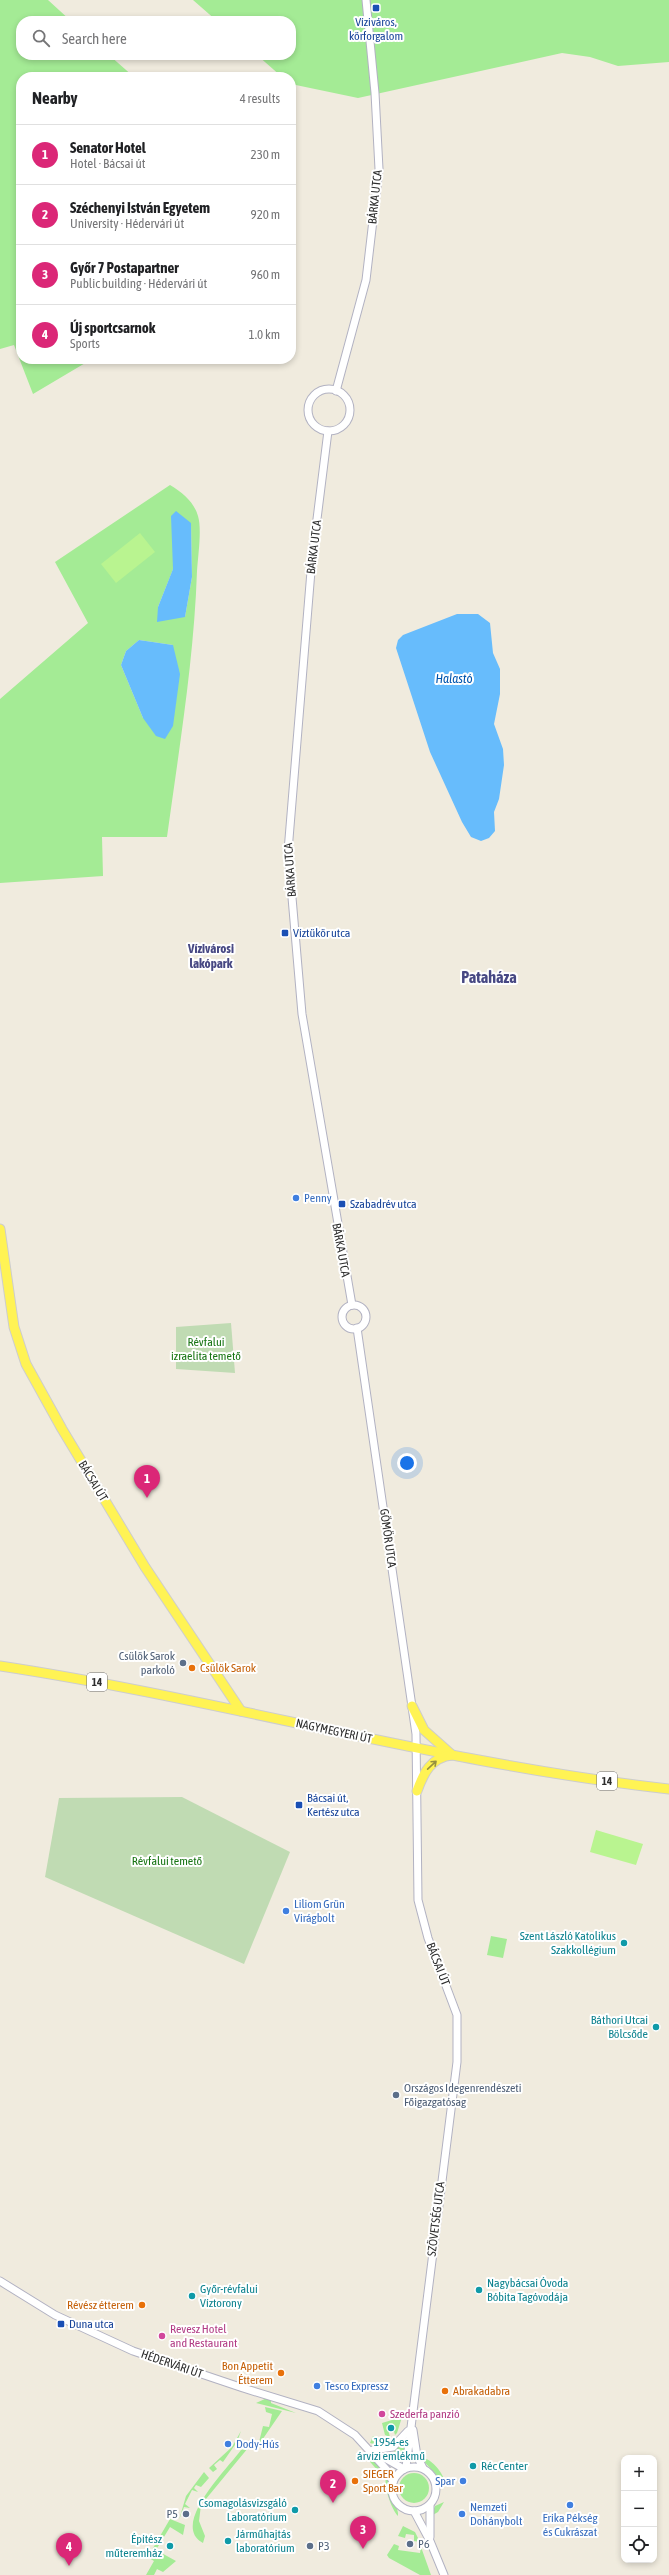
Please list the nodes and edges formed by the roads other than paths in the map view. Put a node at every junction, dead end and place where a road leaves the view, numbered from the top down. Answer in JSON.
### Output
{"nodes":[{"id":1,"x":366,"y":0,"type":"edge"},
{"id":2,"x":336,"y":391,"type":"junction"},
{"id":3,"x":328,"y":431,"type":"junction"},
{"id":4,"x":0,"y":1229,"type":"edge"},
{"id":5,"x":352,"y":1305,"type":"junction"},
{"id":6,"x":357,"y":1328,"type":"junction"},
{"id":7,"x":0,"y":1666,"type":"edge"},
{"id":8,"x":412,"y":1706,"type":"junction"},
{"id":9,"x":240,"y":1711,"type":"junction"},
{"id":10,"x":417,"y":1747,"type":"junction"},
{"id":11,"x":455,"y":1755,"type":"junction"},
{"id":12,"x":669,"y":1788,"type":"edge"},
{"id":13,"x":417,"y":1791,"type":"junction"},
{"id":14,"x":458,"y":2015,"type":"joint"},
{"id":15,"x":0,"y":2281,"type":"edge"},
{"id":16,"x":410,"y":2426,"type":"junction"},
{"id":17,"x":370,"y":2449,"type":"junction"},
{"id":18,"x":405,"y":2468,"type":"junction"},
{"id":19,"x":423,"y":2468,"type":"junction"},
{"id":20,"x":393,"y":2482,"type":"junction"},
{"id":21,"x":430,"y":2505,"type":"junction"},
{"id":22,"x":414,"y":2511,"type":"junction"},
{"id":23,"x":430,"y":2541,"type":"junction"},
{"id":24,"x":444,"y":2575,"type":"edge"}],
"edges":[{"from":1,"to":2,"type":"street","name":"BÁRKA UTCA"},
{"from":2,"to":3,"type":"street"},
{"from":2,"to":3,"type":"street"},
{"from":3,"to":5,"type":"street","name":"BÁRKA UTCA"},
{"from":4,"to":9,"type":"main road","name":"BÁCSAI ÚT"},
{"from":5,"to":6,"type":"street"},
{"from":5,"to":6,"type":"street"},
{"from":6,"to":8,"type":"street","name":"GÖMÖR UTCA"},
{"from":7,"to":9,"type":"main road","name":"NAGYMEGYERI ÚT","number":"14"},
{"from":8,"to":10,"type":"street","name":"GÖMÖR UTCA"},
{"from":8,"to":11,"type":"main road"},
{"from":9,"to":10,"type":"main road","name":"NAGYMEGYERI ÚT","number":"14"},
{"from":10,"to":11,"type":"main road","name":"NAGYMEGYERI ÚT","number":"14"},
{"from":10,"to":13,"type":"street","name":"GÖMÖR UTCA"},
{"from":11,"to":12,"type":"main road","name":"NAGYMEGYERI ÚT","number":"14"},
{"from":13,"to":11,"type":"main road","one_way":true},
{"from":13,"to":14,"type":"street","name":"BÁCSAI ÚT"},
{"from":14,"to":16,"type":"street","name":"SZÖVETSÉG UTCA"},
{"from":15,"to":17,"type":"street","name":"HÉDERVÁRI ÚT"},
{"from":16,"to":17,"type":"street"},
{"from":16,"to":18,"type":"street","name":"SZÖVETSÉG UTCA"},
{"from":16,"to":19,"type":"street","name":"SZÖVETSÉG UTCA"},
{"from":17,"to":18,"type":"street","name":"HÉDERVÁRI ÚT"},
{"from":17,"to":20,"type":"street","name":"HÉDERVÁRI ÚT"},
{"from":18,"to":19,"type":"street"},
{"from":18,"to":20,"type":"street"},
{"from":19,"to":21,"type":"street"},
{"from":20,"to":22,"type":"street"},
{"from":21,"to":22,"type":"street"},
{"from":21,"to":23,"type":"street"},
{"from":22,"to":23,"type":"street"},
{"from":23,"to":24,"type":"street"}]}
